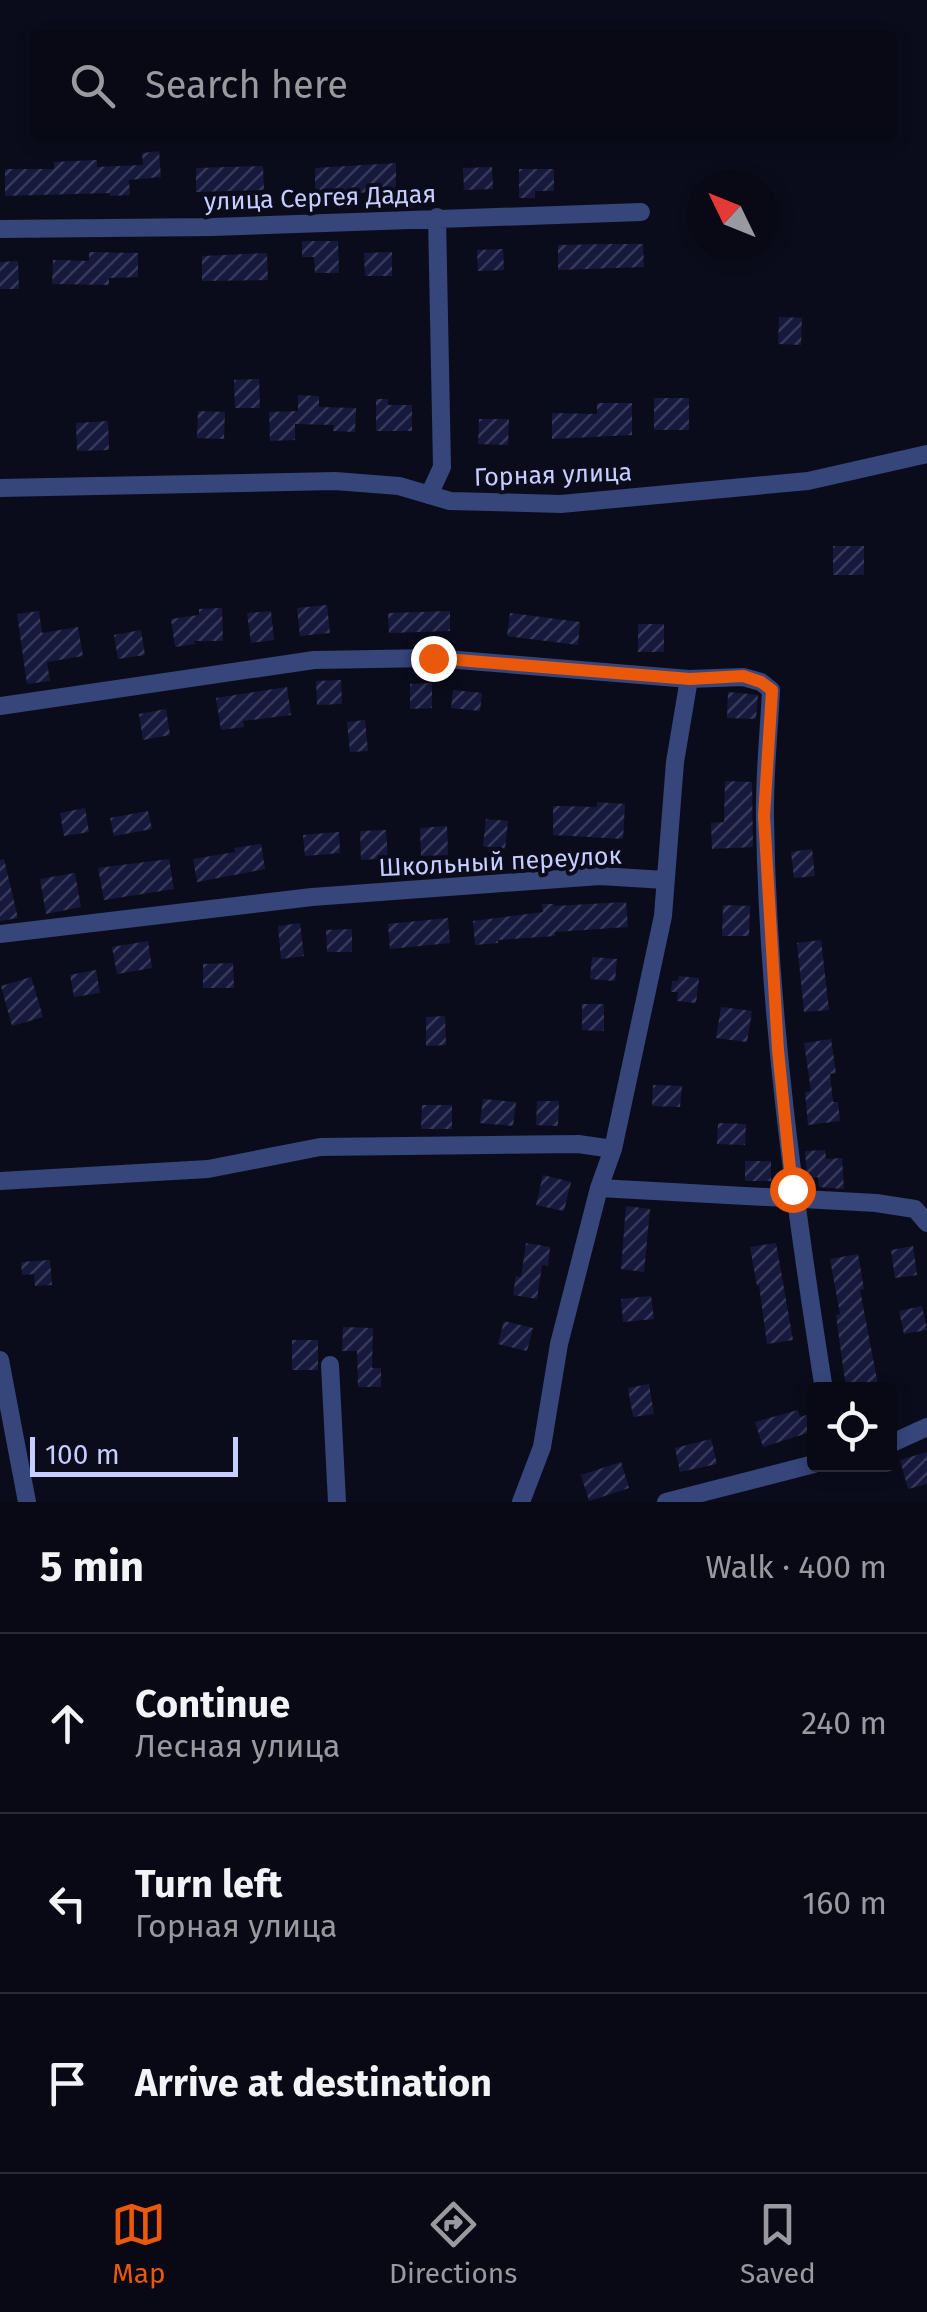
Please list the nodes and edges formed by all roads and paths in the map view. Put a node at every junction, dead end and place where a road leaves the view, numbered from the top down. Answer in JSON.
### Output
{"nodes":[{"id":1,"x":642,"y":212,"type":"dead end"},
{"id":2,"x":438,"y":217,"type":"junction"},
{"id":3,"x":0,"y":229,"type":"edge"},
{"id":4,"x":927,"y":454,"type":"edge"},
{"id":5,"x":0,"y":488,"type":"edge"},
{"id":6,"x":429,"y":495,"type":"junction"},
{"id":7,"x":690,"y":679,"type":"junction"},
{"id":8,"x":0,"y":706,"type":"edge"},
{"id":9,"x":665,"y":880,"type":"junction"},
{"id":10,"x":0,"y":934,"type":"edge"},
{"id":11,"x":613,"y":1148,"type":"junction"},
{"id":12,"x":0,"y":1181,"type":"edge"},
{"id":13,"x":599,"y":1188,"type":"junction"},
{"id":14,"x":794,"y":1197,"type":"junction"},
{"id":15,"x":927,"y":1223,"type":"edge"},
{"id":16,"x":0,"y":1360,"type":"edge"},
{"id":17,"x":330,"y":1366,"type":"dead end"},
{"id":18,"x":823,"y":1382,"type":"edge"},
{"id":19,"x":927,"y":1427,"type":"edge"},
{"id":20,"x":927,"y":1439,"type":"edge"},
{"id":21,"x":897,"y":1442,"type":"edge"},
{"id":22,"x":897,"y":1445,"type":"edge"},
{"id":23,"x":807,"y":1466,"type":"edge"},
{"id":24,"x":27,"y":1502,"type":"edge"},
{"id":25,"x":337,"y":1502,"type":"edge"},
{"id":26,"x":521,"y":1502,"type":"edge"},
{"id":27,"x":666,"y":1502,"type":"edge"}],
"edges":[{"from":1,"to":2,"type":"street","name":"улица Сергея Дадая"},
{"from":2,"to":3,"type":"street","name":"улица Сергея Дадая"},
{"from":2,"to":6,"type":"street"},
{"from":4,"to":6,"type":"street","name":"Горная улица"},
{"from":5,"to":6,"type":"street","name":"Горная улица"},
{"from":7,"to":8,"type":"street"},
{"from":7,"to":9,"type":"street"},
{"from":7,"to":14,"type":"street"},
{"from":9,"to":10,"type":"street","name":"Школьный переулок"},
{"from":9,"to":11,"type":"street"},
{"from":11,"to":12,"type":"street"},
{"from":11,"to":13,"type":"street"},
{"from":13,"to":14,"type":"street"},
{"from":13,"to":26,"type":"street"},
{"from":14,"to":15,"type":"street"},
{"from":14,"to":18,"type":"street"},
{"from":16,"to":24,"type":"street"},
{"from":17,"to":25,"type":"street"},
{"from":19,"to":21,"type":"street"},
{"from":20,"to":22,"type":"street"},
{"from":23,"to":27,"type":"street"}]}
